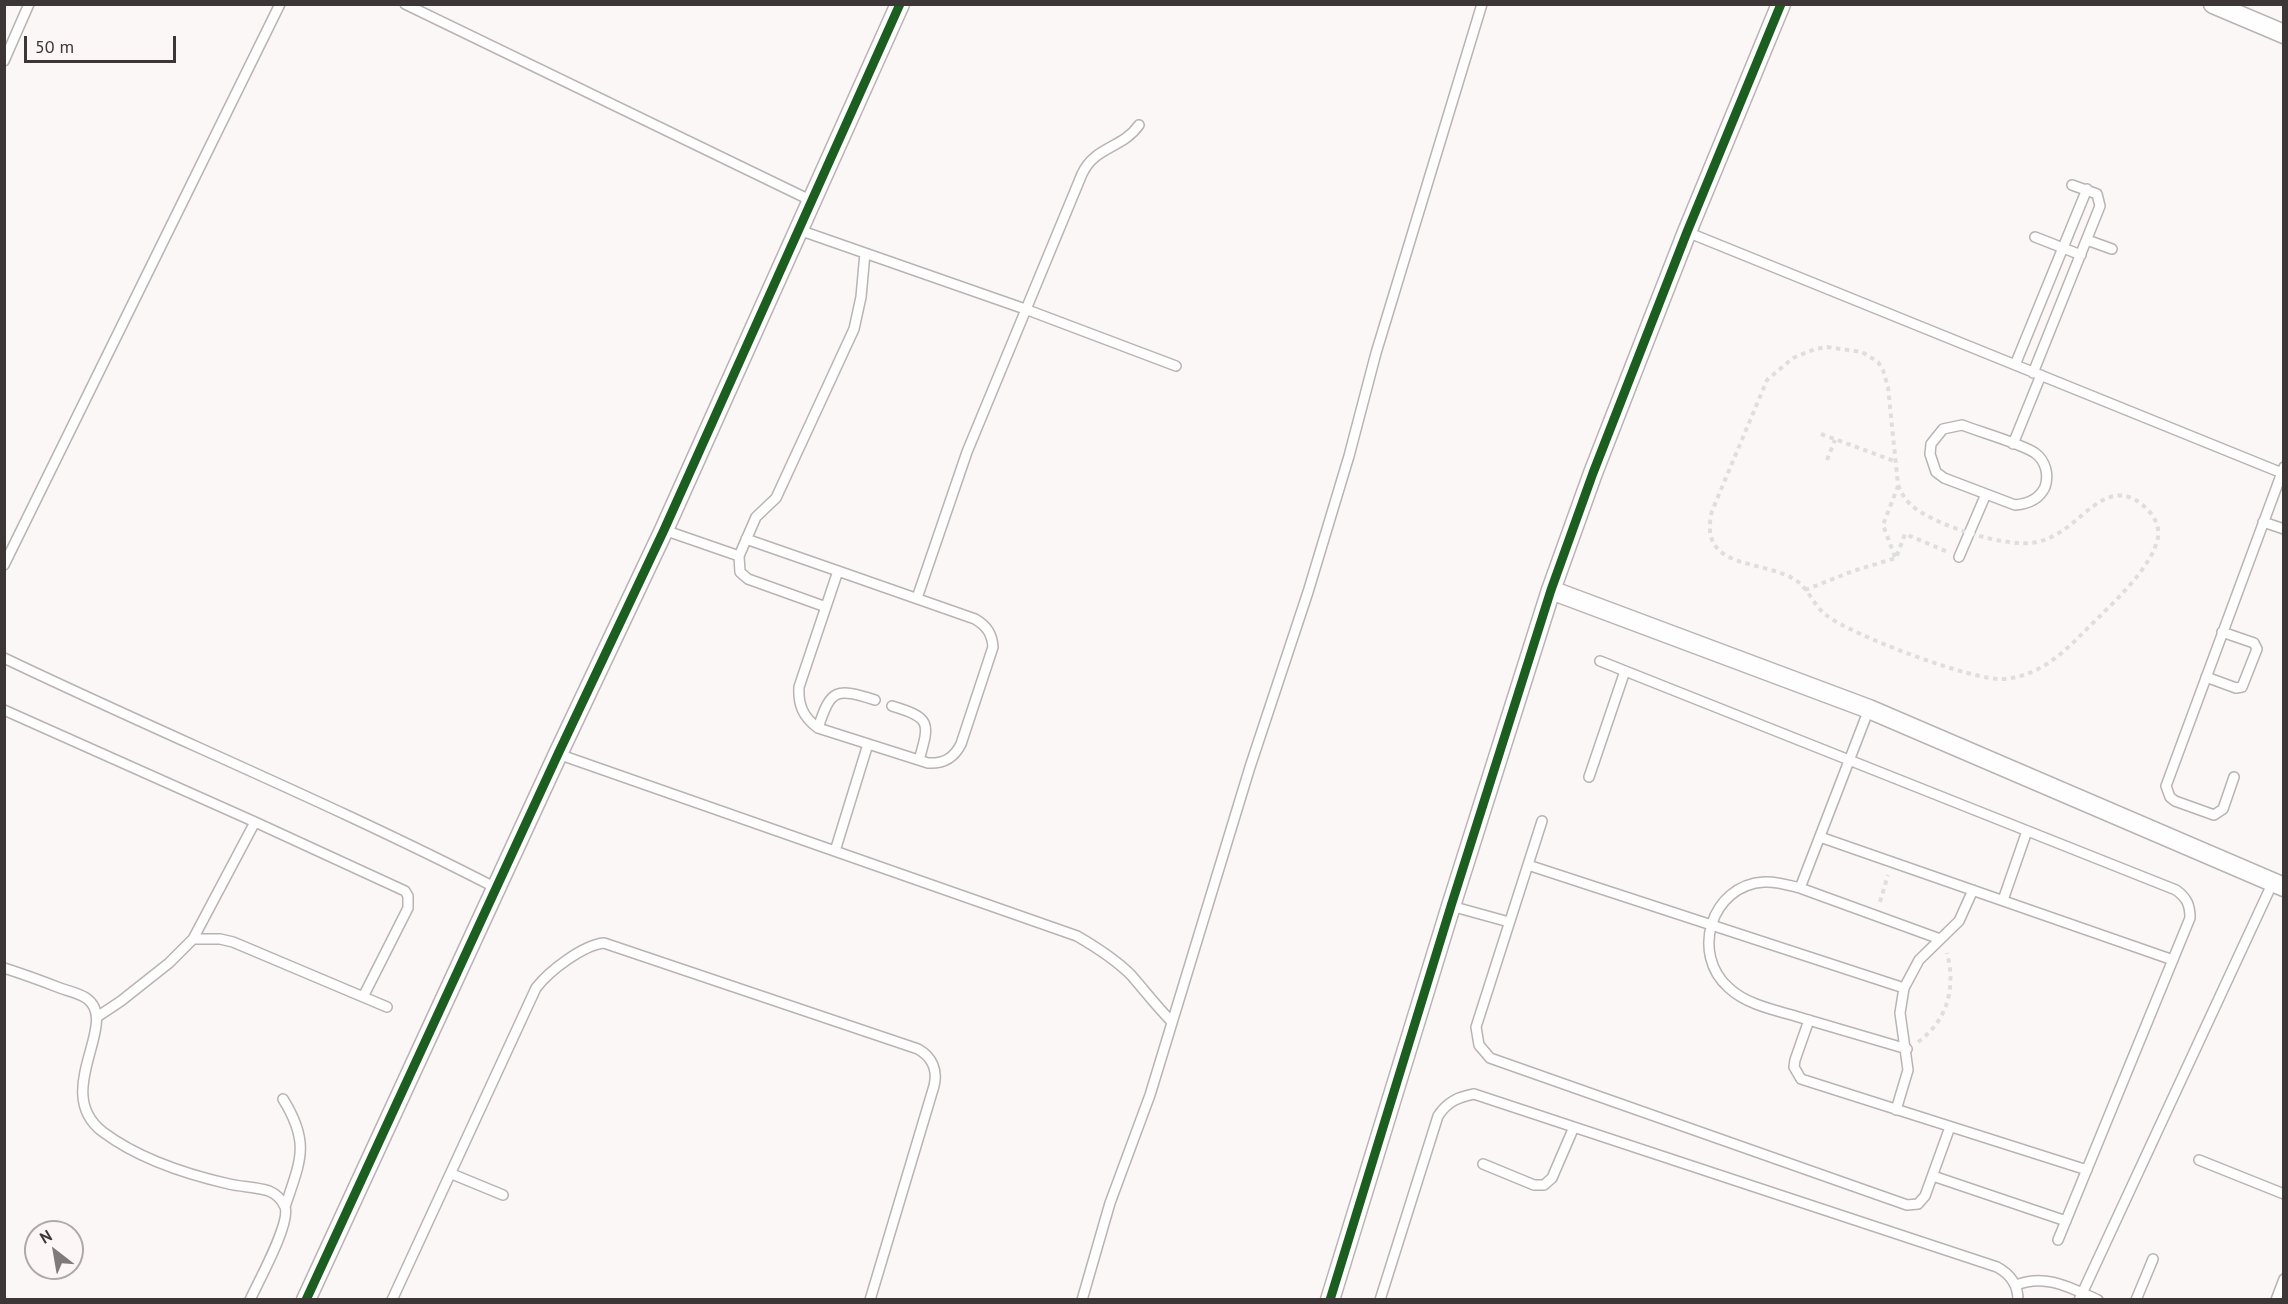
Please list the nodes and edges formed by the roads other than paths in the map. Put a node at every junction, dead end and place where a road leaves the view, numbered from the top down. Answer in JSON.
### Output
{"nodes":[{"id":1,"x":29,"y":4,"type":"edge"},
{"id":2,"x":280,"y":4,"type":"edge"},
{"id":3,"x":405,"y":4,"type":"edge"},
{"id":4,"x":900,"y":4,"type":"edge"},
{"id":5,"x":1482,"y":4,"type":"edge"},
{"id":6,"x":1781,"y":4,"type":"edge"},
{"id":7,"x":2214,"y":4,"type":"edge"},
{"id":8,"x":2283,"y":34,"type":"edge"},
{"id":9,"x":4,"y":61,"type":"edge"},
{"id":10,"x":1139,"y":125,"type":"dead end"},
{"id":11,"x":2072,"y":185,"type":"dead end"},
{"id":12,"x":2087,"y":189,"type":"junction"},
{"id":13,"x":812,"y":201,"type":"junction"},
{"id":14,"x":799,"y":230,"type":"junction"},
{"id":15,"x":1687,"y":232,"type":"junction"},
{"id":16,"x":2035,"y":237,"type":"dead end"},
{"id":17,"x":2087,"y":240,"type":"junction"},
{"id":18,"x":2063,"y":248,"type":"junction"},
{"id":19,"x":2112,"y":249,"type":"dead end"},
{"id":20,"x":865,"y":253,"type":"junction"},
{"id":21,"x":2081,"y":255,"type":"junction"},
{"id":22,"x":1025,"y":309,"type":"junction"},
{"id":23,"x":2015,"y":365,"type":"junction"},
{"id":24,"x":1176,"y":366,"type":"dead end"},
{"id":25,"x":2037,"y":374,"type":"junction"},
{"id":26,"x":2013,"y":444,"type":"junction"},
{"id":27,"x":2283,"y":470,"type":"edge"},
{"id":28,"x":1986,"y":494,"type":"junction"},
{"id":29,"x":2263,"y":522,"type":"junction"},
{"id":30,"x":664,"y":530,"type":"junction"},
{"id":31,"x":2283,"y":530,"type":"edge"},
{"id":32,"x":746,"y":539,"type":"junction"},
{"id":33,"x":739,"y":556,"type":"junction"},
{"id":34,"x":1959,"y":556,"type":"road end"},
{"id":35,"x":4,"y":565,"type":"edge"},
{"id":36,"x":838,"y":571,"type":"junction"},
{"id":37,"x":1551,"y":590,"type":"junction"},
{"id":38,"x":916,"y":598,"type":"junction"},
{"id":39,"x":826,"y":607,"type":"junction"},
{"id":40,"x":2222,"y":632,"type":"junction"},
{"id":41,"x":4,"y":658,"type":"edge"},
{"id":42,"x":1600,"y":660,"type":"dead end"},
{"id":43,"x":1625,"y":671,"type":"junction"},
{"id":44,"x":2206,"y":677,"type":"junction"},
{"id":45,"x":874,"y":700,"type":"dead end"},
{"id":46,"x":892,"y":706,"type":"dead end"},
{"id":47,"x":1869,"y":709,"type":"junction"},
{"id":48,"x":4,"y":710,"type":"edge"},
{"id":49,"x":818,"y":728,"type":"junction"},
{"id":50,"x":868,"y":744,"type":"junction"},
{"id":51,"x":558,"y":754,"type":"junction"},
{"id":52,"x":919,"y":760,"type":"junction"},
{"id":53,"x":1849,"y":761,"type":"junction"},
{"id":54,"x":1589,"y":777,"type":"dead end"},
{"id":55,"x":2234,"y":777,"type":"dead end"},
{"id":56,"x":1542,"y":821,"type":"dead end"},
{"id":57,"x":255,"y":822,"type":"junction"},
{"id":58,"x":2026,"y":831,"type":"junction"},
{"id":59,"x":1820,"y":837,"type":"junction"},
{"id":60,"x":835,"y":851,"type":"junction"},
{"id":61,"x":1528,"y":865,"type":"junction"},
{"id":62,"x":2278,"y":884,"type":"edge"},
{"id":63,"x":496,"y":888,"type":"junction"},
{"id":64,"x":1800,"y":888,"type":"junction"},
{"id":65,"x":1973,"y":890,"type":"junction"},
{"id":66,"x":2003,"y":900,"type":"junction"},
{"id":67,"x":1451,"y":906,"type":"junction"},
{"id":68,"x":1509,"y":922,"type":"junction"},
{"id":69,"x":1710,"y":925,"type":"junction"},
{"id":70,"x":193,"y":939,"type":"junction"},
{"id":71,"x":1940,"y":939,"type":"junction"},
{"id":72,"x":2173,"y":960,"type":"junction"},
{"id":73,"x":4,"y":968,"type":"edge"},
{"id":74,"x":1904,"y":988,"type":"junction"},
{"id":75,"x":363,"y":997,"type":"junction"},
{"id":76,"x":387,"y":1007,"type":"dead end"},
{"id":77,"x":97,"y":1017,"type":"junction"},
{"id":78,"x":1809,"y":1020,"type":"junction"},
{"id":79,"x":1173,"y":1022,"type":"junction"},
{"id":80,"x":1906,"y":1048,"type":"junction"},
{"id":81,"x":283,"y":1099,"type":"dead end"},
{"id":82,"x":1896,"y":1110,"type":"junction"},
{"id":83,"x":1574,"y":1127,"type":"junction"},
{"id":84,"x":1950,"y":1127,"type":"junction"},
{"id":85,"x":2199,"y":1160,"type":"dead end"},
{"id":86,"x":1483,"y":1164,"type":"dead end"},
{"id":87,"x":2087,"y":1170,"type":"junction"},
{"id":88,"x":452,"y":1174,"type":"junction"},
{"id":89,"x":1933,"y":1176,"type":"junction"},
{"id":90,"x":2283,"y":1194,"type":"edge"},
{"id":91,"x":503,"y":1195,"type":"dead end"},
{"id":92,"x":285,"y":1207,"type":"junction"},
{"id":93,"x":2066,"y":1221,"type":"junction"},
{"id":94,"x":2058,"y":1240,"type":"dead end"},
{"id":95,"x":2153,"y":1259,"type":"dead end"},
{"id":96,"x":2283,"y":1279,"type":"edge"},
{"id":97,"x":2016,"y":1285,"type":"junction"},
{"id":98,"x":2080,"y":1296,"type":"edge"},
{"id":99,"x":250,"y":1299,"type":"edge"},
{"id":100,"x":306,"y":1299,"type":"edge"},
{"id":101,"x":392,"y":1299,"type":"edge"},
{"id":102,"x":870,"y":1299,"type":"edge"},
{"id":103,"x":1082,"y":1299,"type":"edge"},
{"id":104,"x":1330,"y":1299,"type":"edge"},
{"id":105,"x":1380,"y":1299,"type":"edge"},
{"id":106,"x":2018,"y":1299,"type":"edge"},
{"id":107,"x":2098,"y":1299,"type":"edge"},
{"id":108,"x":2136,"y":1299,"type":"edge"},
{"id":109,"x":2276,"y":1299,"type":"edge"}],
"edges":[{"from":1,"to":9,"type":"lane"},
{"from":2,"to":35,"type":"lane"},
{"from":3,"to":13,"type":"lane"},
{"from":4,"to":13,"type":"street"},
{"from":5,"to":79,"type":"lane"},
{"from":6,"to":15,"type":"street"},
{"from":7,"to":8,"type":"street"},
{"from":10,"to":22,"type":"lane"},
{"from":11,"to":12,"type":"lane"},
{"from":12,"to":17,"type":"lane"},
{"from":12,"to":18,"type":"lane"},
{"from":13,"to":14,"type":"street"},
{"from":14,"to":20,"type":"lane"},
{"from":14,"to":30,"type":"street"},
{"from":15,"to":23,"type":"lane"},
{"from":15,"to":37,"type":"street"},
{"from":16,"to":18,"type":"lane"},
{"from":17,"to":19,"type":"lane"},
{"from":17,"to":21,"type":"lane"},
{"from":18,"to":21,"type":"lane"},
{"from":18,"to":23,"type":"lane"},
{"from":20,"to":22,"type":"lane"},
{"from":20,"to":32,"type":"lane"},
{"from":21,"to":25,"type":"lane"},
{"from":22,"to":24,"type":"lane"},
{"from":22,"to":38,"type":"lane"},
{"from":23,"to":25,"type":"lane"},
{"from":25,"to":26,"type":"lane"},
{"from":25,"to":27,"type":"lane"},
{"from":26,"to":28,"type":"lane"},
{"from":26,"to":28,"type":"lane"},
{"from":27,"to":29,"type":"lane"},
{"from":28,"to":34,"type":"lane"},
{"from":29,"to":31,"type":"lane"},
{"from":29,"to":40,"type":"lane"},
{"from":30,"to":33,"type":"lane"},
{"from":30,"to":51,"type":"street"},
{"from":32,"to":33,"type":"lane"},
{"from":32,"to":36,"type":"lane"},
{"from":33,"to":39,"type":"lane"},
{"from":36,"to":38,"type":"lane"},
{"from":36,"to":39,"type":"lane"},
{"from":37,"to":47,"type":"street"},
{"from":37,"to":67,"type":"street"},
{"from":38,"to":52,"type":"lane"},
{"from":39,"to":49,"type":"lane"},
{"from":40,"to":44,"type":"lane"},
{"from":40,"to":44,"type":"lane"},
{"from":41,"to":63,"type":"lane"},
{"from":42,"to":43,"type":"lane"},
{"from":43,"to":53,"type":"lane"},
{"from":43,"to":54,"type":"lane"},
{"from":44,"to":55,"type":"lane"},
{"from":45,"to":49,"type":"lane"},
{"from":46,"to":52,"type":"lane"},
{"from":47,"to":53,"type":"lane"},
{"from":47,"to":62,"type":"street"},
{"from":48,"to":57,"type":"lane"},
{"from":49,"to":50,"type":"lane"},
{"from":50,"to":52,"type":"lane"},
{"from":50,"to":60,"type":"lane"},
{"from":51,"to":60,"type":"lane"},
{"from":51,"to":63,"type":"street"},
{"from":53,"to":58,"type":"lane"},
{"from":53,"to":59,"type":"lane"},
{"from":56,"to":61,"type":"lane"},
{"from":57,"to":70,"type":"lane"},
{"from":57,"to":75,"type":"lane"},
{"from":58,"to":66,"type":"lane"},
{"from":58,"to":72,"type":"lane"},
{"from":59,"to":64,"type":"lane"},
{"from":59,"to":65,"type":"lane"},
{"from":60,"to":79,"type":"lane"},
{"from":61,"to":68,"type":"lane"},
{"from":61,"to":69,"type":"lane"},
{"from":62,"to":98,"type":"lane"},
{"from":63,"to":100,"type":"street"},
{"from":64,"to":69,"type":"lane"},
{"from":64,"to":71,"type":"lane"},
{"from":65,"to":66,"type":"lane"},
{"from":65,"to":71,"type":"lane"},
{"from":66,"to":72,"type":"lane"},
{"from":67,"to":68,"type":"lane"},
{"from":67,"to":104,"type":"street"},
{"from":68,"to":89,"type":"lane"},
{"from":69,"to":74,"type":"lane"},
{"from":69,"to":78,"type":"lane"},
{"from":70,"to":75,"type":"lane"},
{"from":70,"to":77,"type":"lane"},
{"from":71,"to":74,"type":"lane"},
{"from":72,"to":87,"type":"lane"},
{"from":73,"to":77,"type":"lane"},
{"from":74,"to":80,"type":"lane"},
{"from":75,"to":76,"type":"lane"},
{"from":77,"to":92,"type":"lane"},
{"from":78,"to":80,"type":"lane"},
{"from":78,"to":82,"type":"lane"},
{"from":79,"to":103,"type":"lane"},
{"from":80,"to":82,"type":"lane"},
{"from":81,"to":92,"type":"lane"},
{"from":82,"to":84,"type":"lane"},
{"from":83,"to":86,"type":"lane"},
{"from":83,"to":97,"type":"lane"},
{"from":83,"to":105,"type":"lane"},
{"from":84,"to":87,"type":"lane"},
{"from":84,"to":89,"type":"lane"},
{"from":85,"to":90,"type":"lane"},
{"from":87,"to":93,"type":"lane"},
{"from":88,"to":91,"type":"lane"},
{"from":88,"to":101,"type":"lane"},
{"from":88,"to":102,"type":"lane"},
{"from":89,"to":93,"type":"lane"},
{"from":92,"to":99,"type":"lane"},
{"from":93,"to":94,"type":"lane"},
{"from":95,"to":108,"type":"lane"},
{"from":96,"to":109,"type":"lane"},
{"from":97,"to":98,"type":"lane"},
{"from":97,"to":106,"type":"lane"},
{"from":98,"to":107,"type":"lane"}]}
